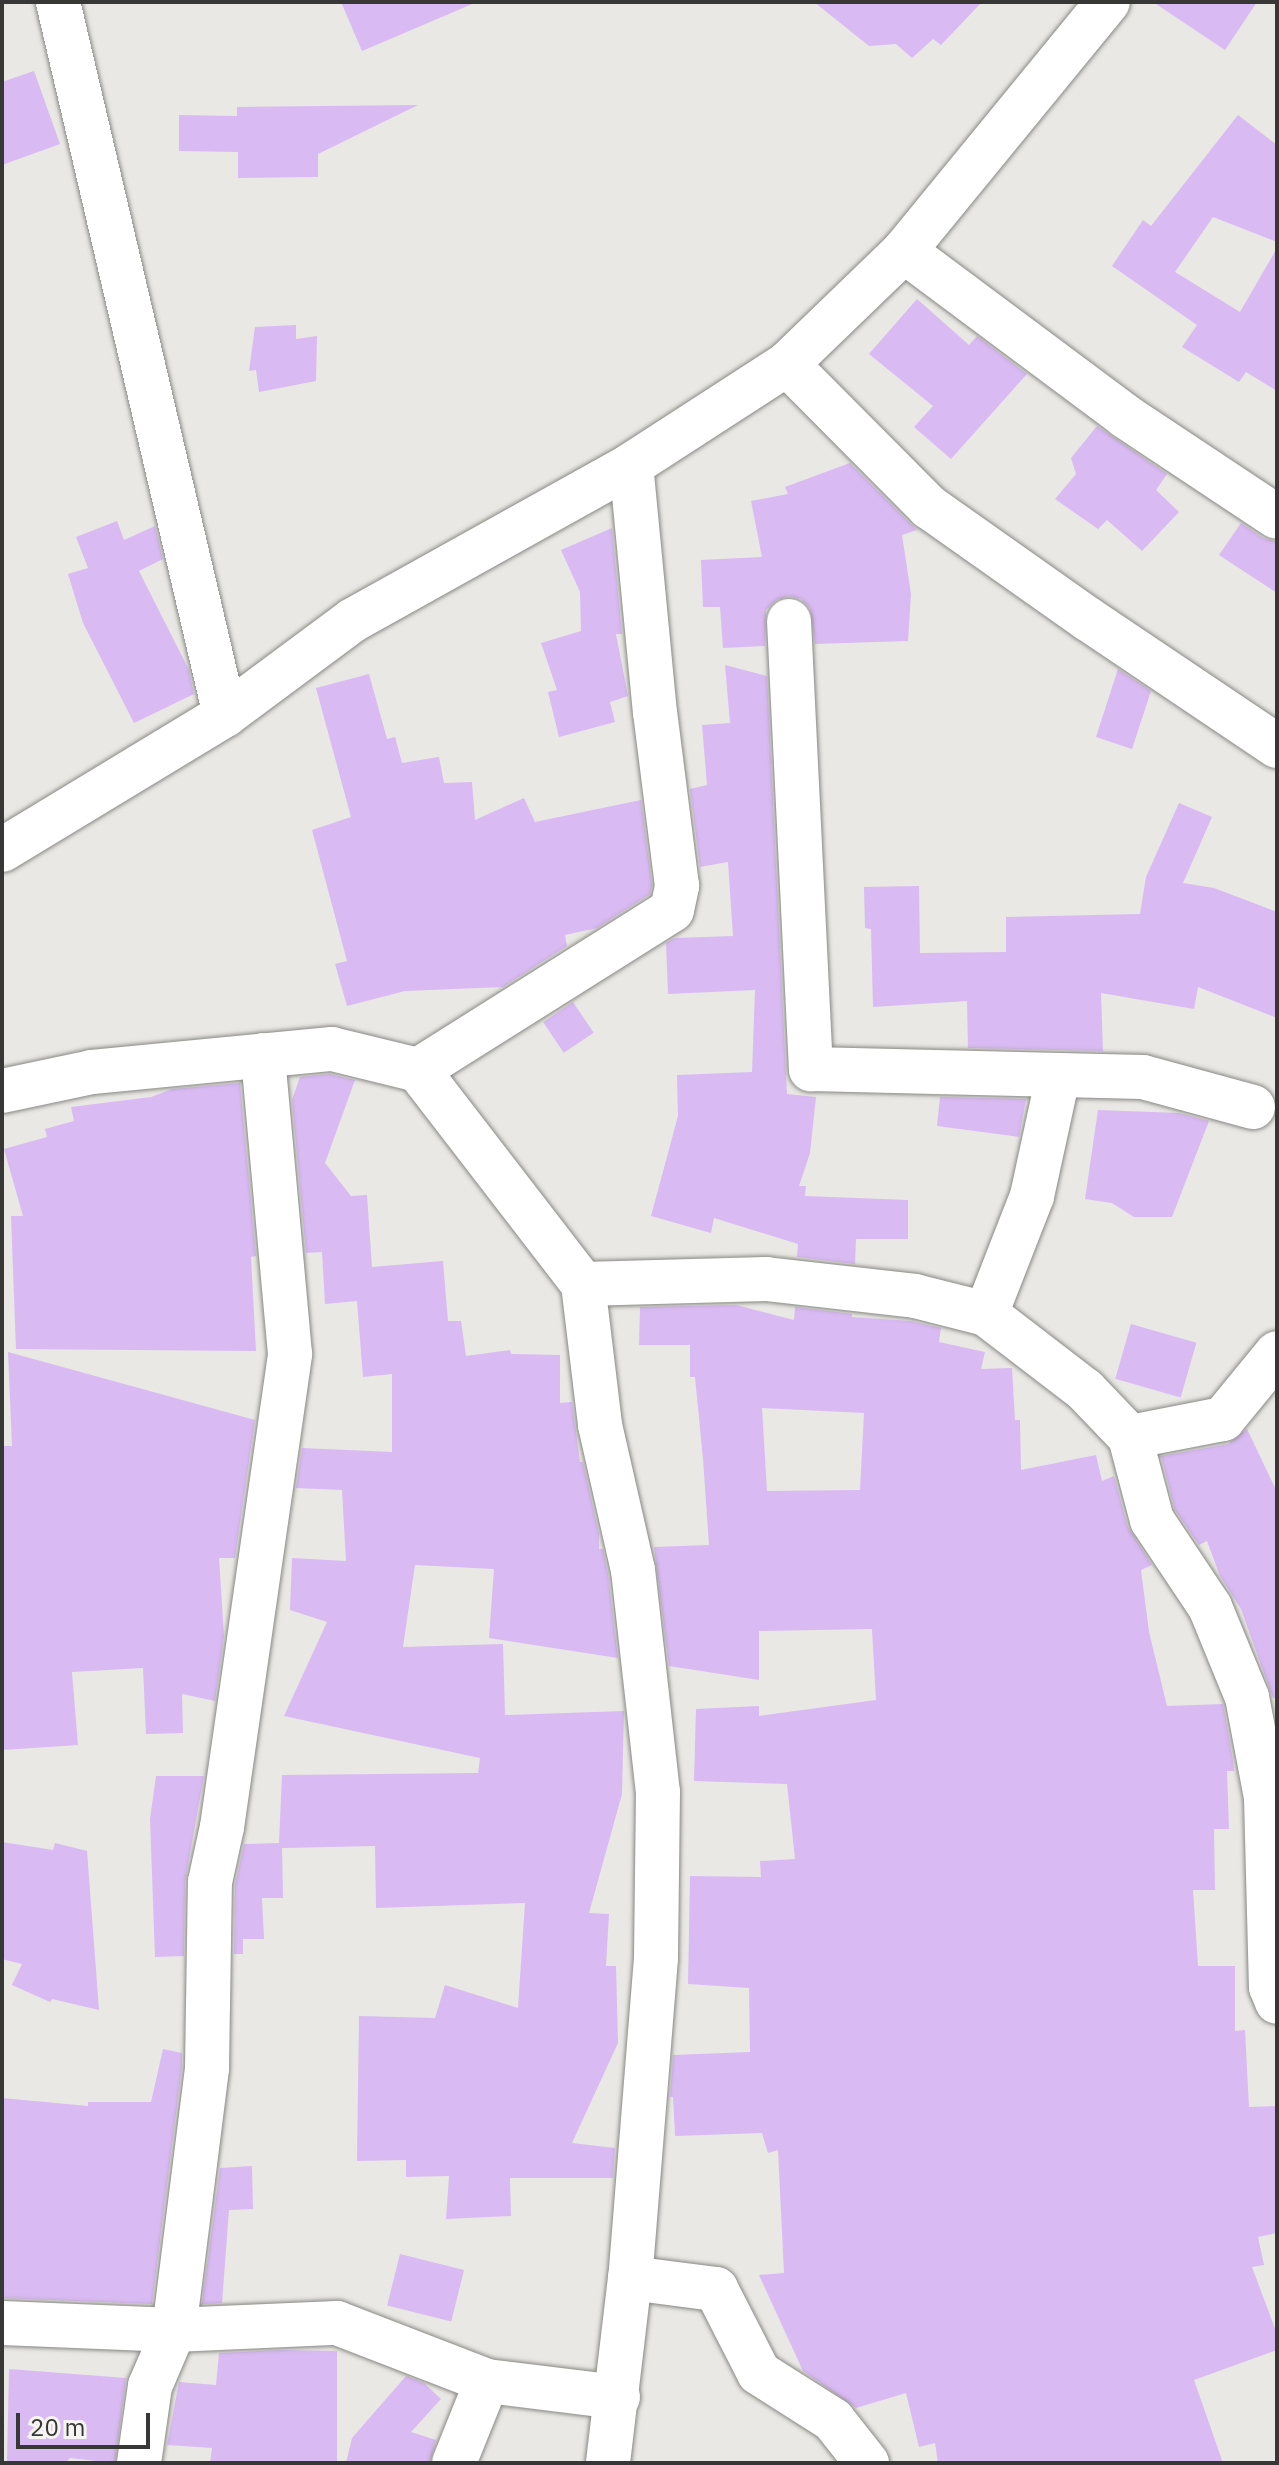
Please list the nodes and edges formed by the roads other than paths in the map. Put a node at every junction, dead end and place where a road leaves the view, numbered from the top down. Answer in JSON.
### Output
{"nodes":[{"id":1,"x":58,"y":2,"type":"edge"},
{"id":2,"x":1108,"y":2,"type":"edge"},
{"id":3,"x":904,"y":251,"type":"junction"},
{"id":4,"x":787,"y":364,"type":"junction"},
{"id":5,"x":631,"y":465,"type":"junction"},
{"id":6,"x":1277,"y":517,"type":"edge"},
{"id":7,"x":789,"y":621,"type":"dead end"},
{"id":8,"x":225,"y":715,"type":"junction"},
{"id":9,"x":1277,"y":746,"type":"edge"},
{"id":10,"x":2,"y":850,"type":"edge"},
{"id":11,"x":263,"y":1055,"type":"junction"},
{"id":12,"x":418,"y":1070,"type":"junction"},
{"id":13,"x":1058,"y":1077,"type":"junction"},
{"id":14,"x":2,"y":1091,"type":"edge"},
{"id":15,"x":1253,"y":1107,"type":"dead end"},
{"id":16,"x":583,"y":1284,"type":"junction"},
{"id":17,"x":986,"y":1314,"type":"junction"},
{"id":18,"x":1277,"y":1353,"type":"edge"},
{"id":19,"x":1130,"y":1437,"type":"junction"},
{"id":20,"x":1277,"y":2002,"type":"edge"},
{"id":21,"x":630,"y":2278,"type":"junction"},
{"id":22,"x":2,"y":2323,"type":"edge"},
{"id":23,"x":174,"y":2330,"type":"junction"},
{"id":24,"x":487,"y":2381,"type":"junction"},
{"id":25,"x":618,"y":2397,"type":"junction"},
{"id":26,"x":139,"y":2463,"type":"edge"},
{"id":27,"x":454,"y":2463,"type":"edge"},
{"id":28,"x":608,"y":2463,"type":"edge"},
{"id":29,"x":867,"y":2463,"type":"edge"}],
"edges":[{"from":1,"to":8,"type":"street"},
{"from":2,"to":3,"type":"street"},
{"from":3,"to":4,"type":"street"},
{"from":3,"to":6,"type":"street"},
{"from":4,"to":5,"type":"street"},
{"from":4,"to":9,"type":"street"},
{"from":5,"to":8,"type":"street"},
{"from":5,"to":12,"type":"street"},
{"from":7,"to":13,"type":"street"},
{"from":8,"to":10,"type":"street"},
{"from":11,"to":12,"type":"street"},
{"from":11,"to":14,"type":"street"},
{"from":11,"to":23,"type":"street"},
{"from":12,"to":16,"type":"street"},
{"from":13,"to":15,"type":"street"},
{"from":13,"to":17,"type":"street"},
{"from":16,"to":17,"type":"street"},
{"from":16,"to":21,"type":"street"},
{"from":17,"to":19,"type":"street"},
{"from":18,"to":19,"type":"street"},
{"from":19,"to":20,"type":"street"},
{"from":21,"to":25,"type":"street"},
{"from":21,"to":29,"type":"street"},
{"from":22,"to":23,"type":"street"},
{"from":23,"to":24,"type":"street"},
{"from":23,"to":26,"type":"street"},
{"from":24,"to":25,"type":"street"},
{"from":24,"to":27,"type":"street"},
{"from":25,"to":28,"type":"street"}]}
